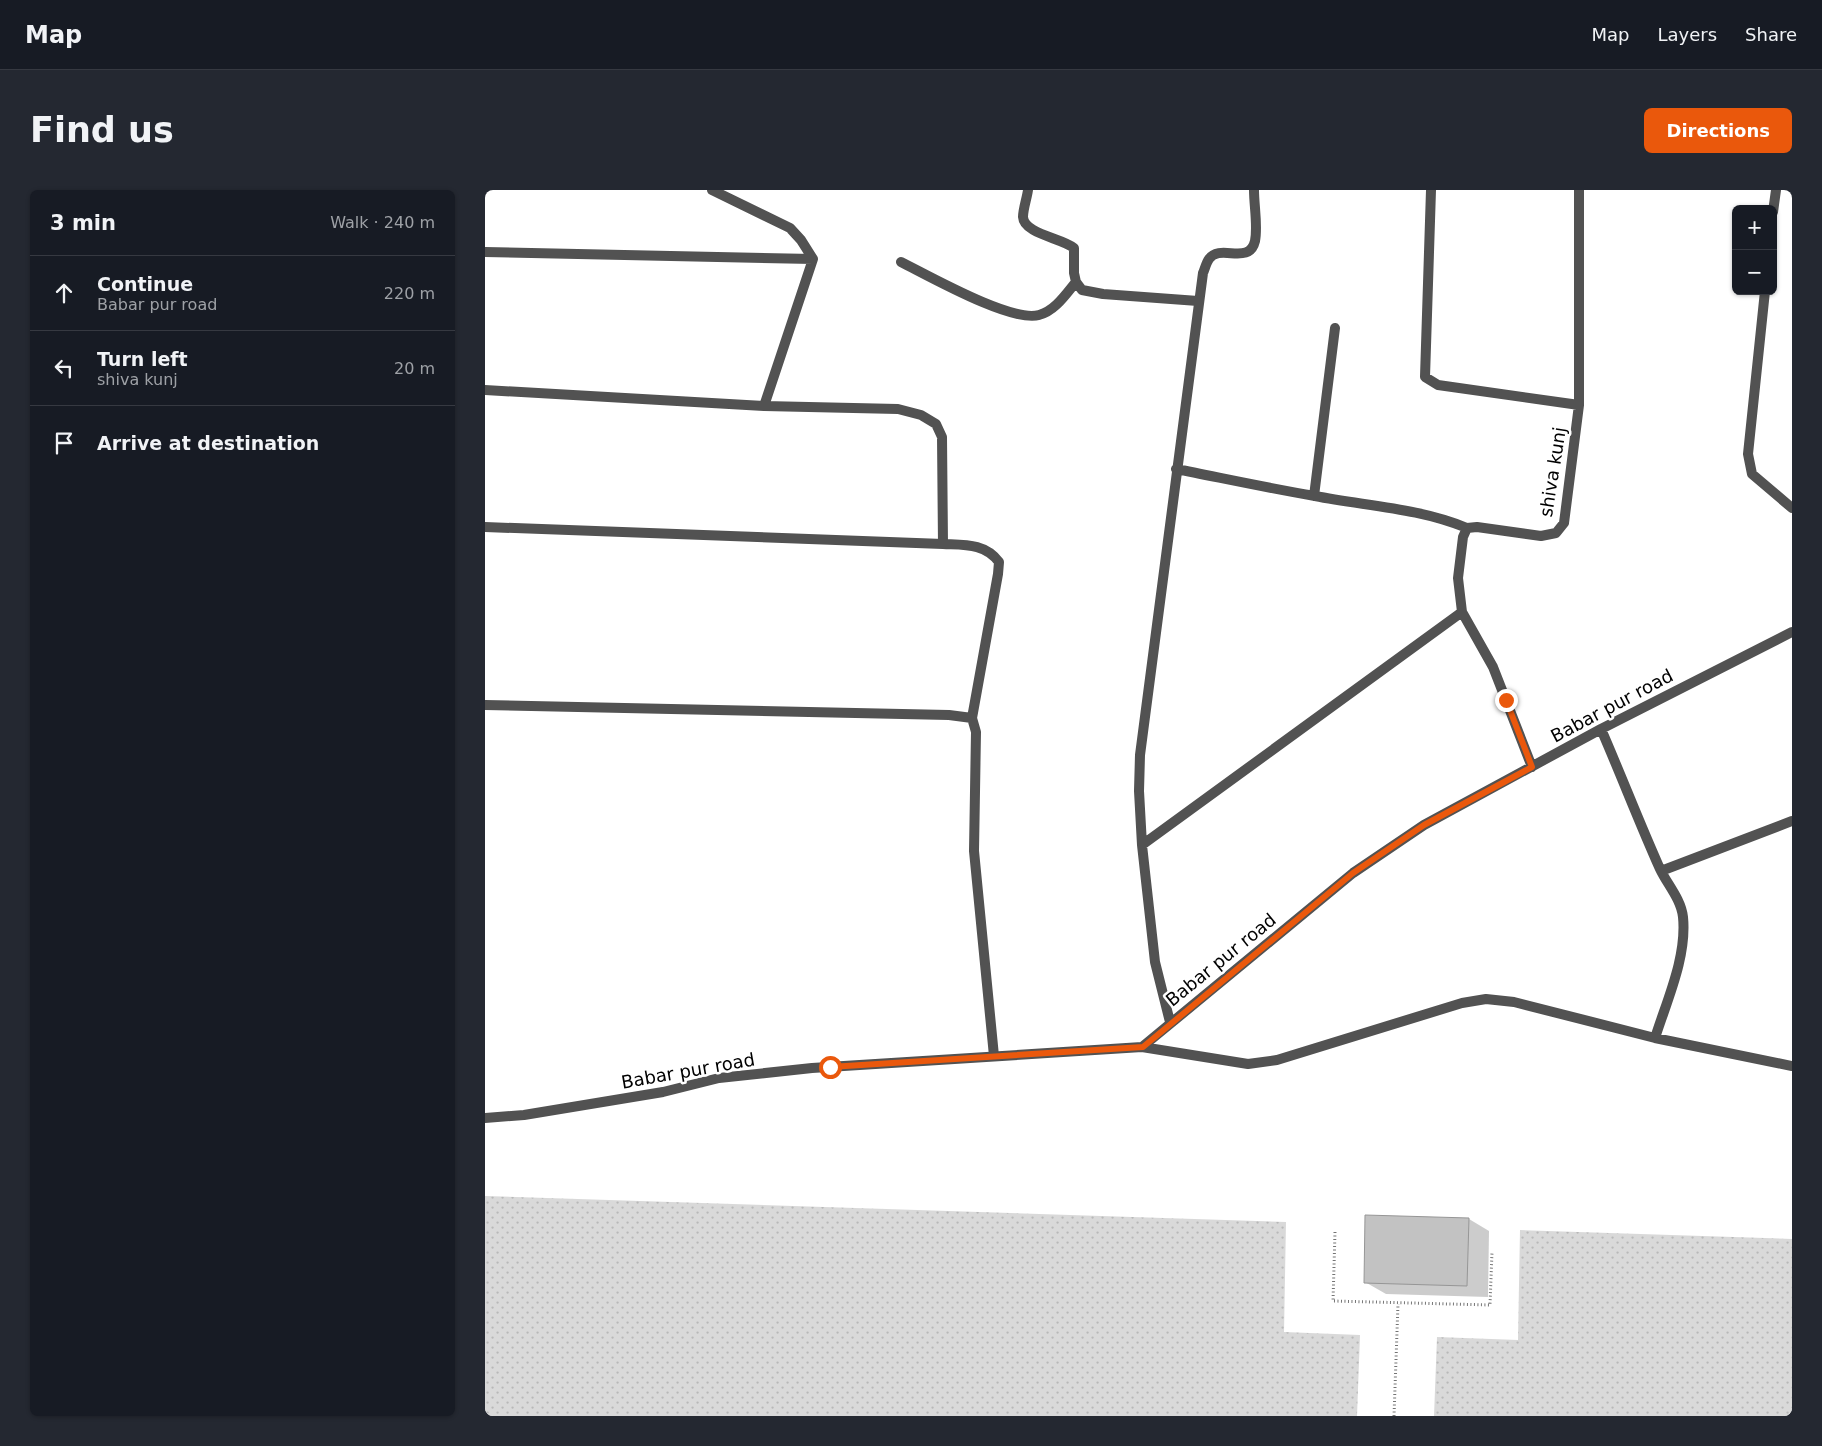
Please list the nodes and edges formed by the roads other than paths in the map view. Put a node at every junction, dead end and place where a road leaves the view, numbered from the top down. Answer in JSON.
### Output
{"nodes":[{"id":1,"x":712,"y":190,"type":"edge"},
{"id":2,"x":1028,"y":190,"type":"edge"},
{"id":3,"x":1254,"y":190,"type":"edge"},
{"id":4,"x":1431,"y":190,"type":"edge"},
{"id":5,"x":1579,"y":190,"type":"edge"},
{"id":6,"x":1776,"y":190,"type":"edge"},
{"id":7,"x":1774,"y":205,"type":"edge"},
{"id":8,"x":485,"y":252,"type":"edge"},
{"id":9,"x":813,"y":259,"type":"junction"},
{"id":10,"x":901,"y":262,"type":"dead end"},
{"id":11,"x":1076,"y":282,"type":"junction"},
{"id":12,"x":1765,"y":295,"type":"edge"},
{"id":13,"x":1198,"y":301,"type":"junction"},
{"id":14,"x":1335,"y":328,"type":"dead end"},
{"id":15,"x":485,"y":390,"type":"edge"},
{"id":16,"x":1579,"y":405,"type":"junction"},
{"id":17,"x":764,"y":406,"type":"junction"},
{"id":18,"x":1176,"y":469,"type":"junction"},
{"id":19,"x":1314,"y":496,"type":"junction"},
{"id":20,"x":1792,"y":508,"type":"edge"},
{"id":21,"x":485,"y":527,"type":"edge"},
{"id":22,"x":1467,"y":528,"type":"junction"},
{"id":23,"x":943,"y":544,"type":"junction"},
{"id":24,"x":1462,"y":612,"type":"junction"},
{"id":25,"x":1792,"y":632,"type":"edge"},
{"id":26,"x":485,"y":705,"type":"edge"},
{"id":27,"x":972,"y":718,"type":"junction"},
{"id":28,"x":1601,"y":729,"type":"junction"},
{"id":29,"x":1532,"y":767,"type":"junction"},
{"id":30,"x":1792,"y":821,"type":"edge"},
{"id":31,"x":1142,"y":845,"type":"junction"},
{"id":32,"x":1661,"y":871,"type":"junction"},
{"id":33,"x":1171,"y":1022,"type":"junction"},
{"id":34,"x":1655,"y":1038,"type":"junction"},
{"id":35,"x":1143,"y":1047,"type":"junction"},
{"id":36,"x":994,"y":1056,"type":"junction"},
{"id":37,"x":1792,"y":1066,"type":"edge"},
{"id":38,"x":485,"y":1118,"type":"edge"}],
"edges":[{"from":1,"to":9,"type":"street"},
{"from":2,"to":11,"type":"street"},
{"from":3,"to":13,"type":"street"},
{"from":4,"to":16,"type":"street"},
{"from":5,"to":16,"type":"street","name":"shiva kunj"},
{"from":6,"to":7,"type":"street"},
{"from":8,"to":9,"type":"street"},
{"from":9,"to":17,"type":"street"},
{"from":10,"to":11,"type":"street"},
{"from":11,"to":13,"type":"street"},
{"from":12,"to":20,"type":"street"},
{"from":13,"to":18,"type":"street"},
{"from":14,"to":19,"type":"street"},
{"from":15,"to":17,"type":"street"},
{"from":16,"to":22,"type":"street","name":"shiva kunj"},
{"from":17,"to":23,"type":"street"},
{"from":18,"to":19,"type":"street"},
{"from":18,"to":31,"type":"street"},
{"from":19,"to":22,"type":"street"},
{"from":21,"to":23,"type":"street"},
{"from":22,"to":24,"type":"street"},
{"from":23,"to":27,"type":"street"},
{"from":24,"to":29,"type":"street"},
{"from":24,"to":31,"type":"street"},
{"from":25,"to":28,"type":"street","name":"Babar pur road"},
{"from":26,"to":27,"type":"street"},
{"from":27,"to":36,"type":"street"},
{"from":28,"to":29,"type":"street","name":"Babar pur road"},
{"from":28,"to":32,"type":"street"},
{"from":29,"to":33,"type":"street","name":"Babar pur road"},
{"from":30,"to":32,"type":"street"},
{"from":31,"to":33,"type":"street"},
{"from":32,"to":34,"type":"street"},
{"from":33,"to":35,"type":"street","name":"Babar pur road"},
{"from":34,"to":35,"type":"street"},
{"from":34,"to":37,"type":"street"},
{"from":35,"to":36,"type":"street","name":"Babar pur road"},
{"from":36,"to":38,"type":"street","name":"Babar pur road"}]}
